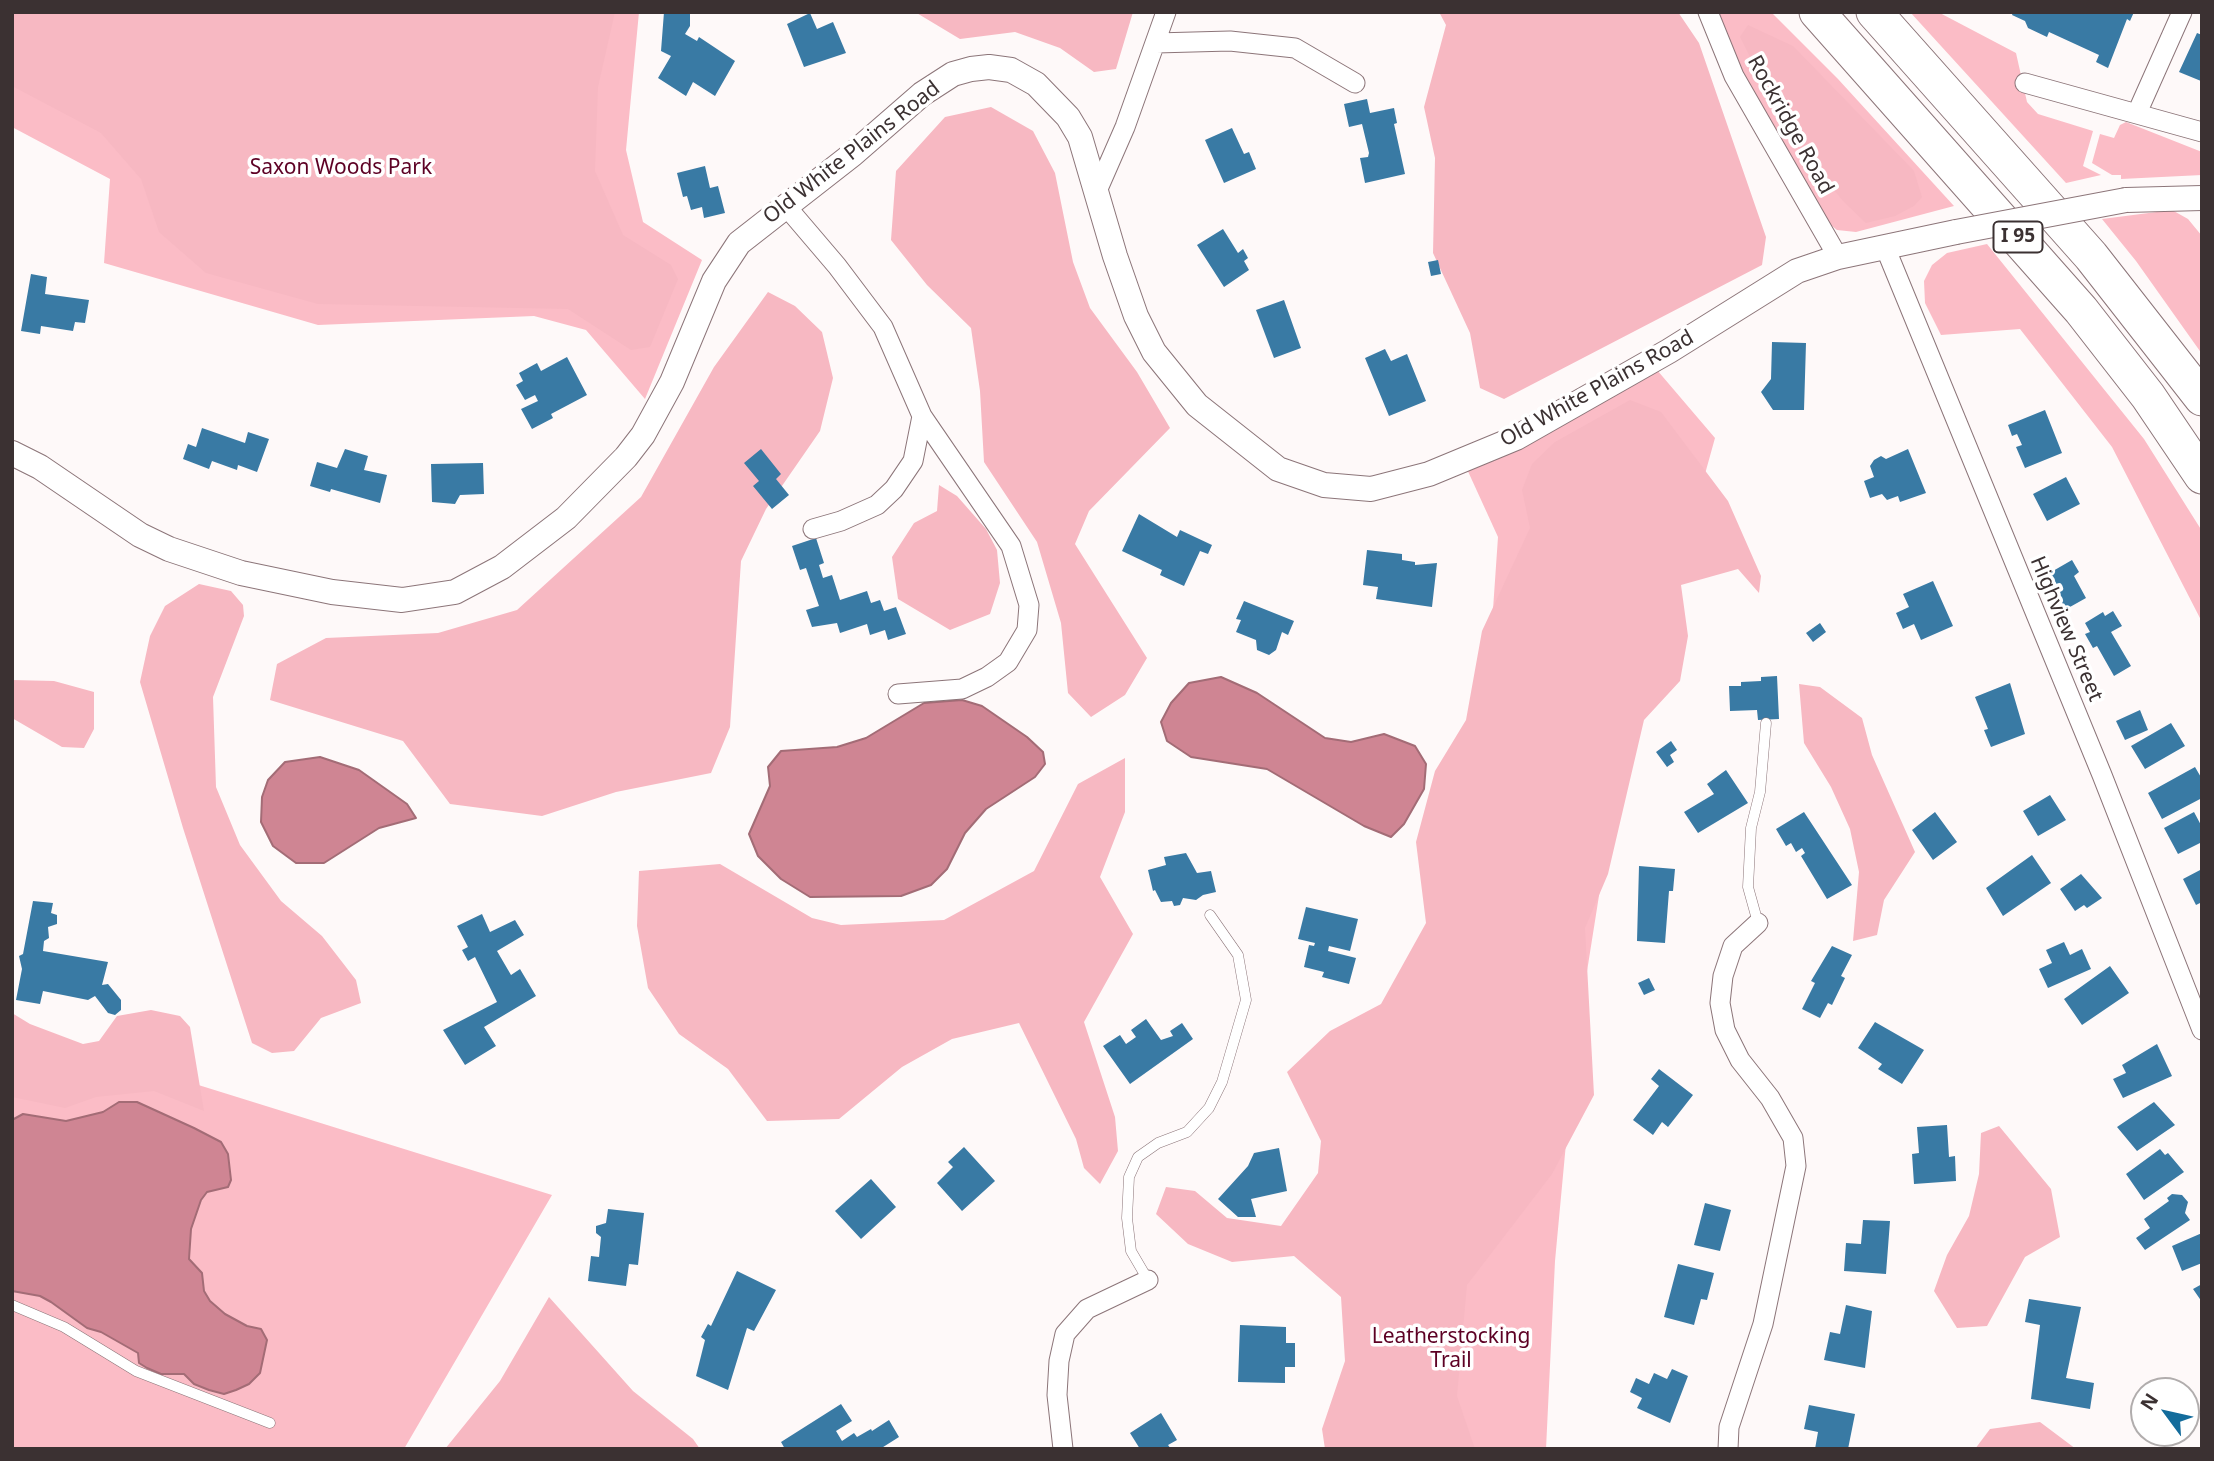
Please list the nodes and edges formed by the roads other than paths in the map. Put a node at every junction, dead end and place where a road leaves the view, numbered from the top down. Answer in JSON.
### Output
{"nodes":[{"id":1,"x":1166,"y":12,"type":"edge"},
{"id":2,"x":1708,"y":12,"type":"edge"},
{"id":3,"x":1816,"y":12,"type":"edge"},
{"id":4,"x":1874,"y":12,"type":"edge"},
{"id":5,"x":2182,"y":12,"type":"edge"},
{"id":6,"x":1156,"y":43,"type":"junction"},
{"id":7,"x":1355,"y":83,"type":"dead end"},
{"id":8,"x":2025,"y":83,"type":"dead end"},
{"id":9,"x":2137,"y":113,"type":"junction"},
{"id":10,"x":2202,"y":132,"type":"edge"},
{"id":11,"x":1097,"y":191,"type":"junction"},
{"id":12,"x":2202,"y":198,"type":"edge"},
{"id":13,"x":785,"y":205,"type":"junction"},
{"id":14,"x":1885,"y":247,"type":"junction"},
{"id":15,"x":1838,"y":257,"type":"junction"},
{"id":16,"x":2202,"y":398,"type":"edge"},
{"id":17,"x":922,"y":416,"type":"junction"},
{"id":18,"x":12,"y":453,"type":"edge"},
{"id":19,"x":2202,"y":476,"type":"edge"},
{"id":20,"x":813,"y":529,"type":"dead end"},
{"id":21,"x":898,"y":694,"type":"dead end"},
{"id":22,"x":1766,"y":723,"type":"dead end"},
{"id":23,"x":1209,"y":915,"type":"dead end"},
{"id":24,"x":1758,"y":922,"type":"joint"},
{"id":25,"x":2202,"y":1030,"type":"edge"},
{"id":26,"x":1149,"y":1280,"type":"joint"},
{"id":27,"x":12,"y":1305,"type":"edge"},
{"id":28,"x":270,"y":1423,"type":"dead end"},
{"id":29,"x":1063,"y":1449,"type":"edge"},
{"id":30,"x":1728,"y":1449,"type":"edge"}],
"edges":[{"from":1,"to":6,"type":"street"},
{"from":2,"to":15,"type":"street","name":"Rockridge Road"},
{"from":3,"to":19,"type":"highway","number":"I 95"},
{"from":4,"to":16,"type":"highway","number":"I 95"},
{"from":5,"to":9,"type":"street"},
{"from":6,"to":7,"type":"street"},
{"from":6,"to":11,"type":"street"},
{"from":8,"to":9,"type":"street"},
{"from":9,"to":10,"type":"street"},
{"from":11,"to":13,"type":"street","name":"Old White Plains Road"},
{"from":11,"to":15,"type":"street","name":"Old White Plains Road"},
{"from":12,"to":14,"type":"street","name":"Old White Plains Road","bridge":true},
{"from":13,"to":17,"type":"street"},
{"from":13,"to":18,"type":"street","name":"Old White Plains Road"},
{"from":14,"to":15,"type":"street","name":"Old White Plains Road"},
{"from":14,"to":25,"type":"street","name":"Highview Street"},
{"from":17,"to":20,"type":"street"},
{"from":17,"to":21,"type":"street"},
{"from":22,"to":24,"type":"lane"},
{"from":23,"to":26,"type":"lane"},
{"from":24,"to":30,"type":"street"},
{"from":26,"to":29,"type":"street"},
{"from":27,"to":28,"type":"lane"}]}
